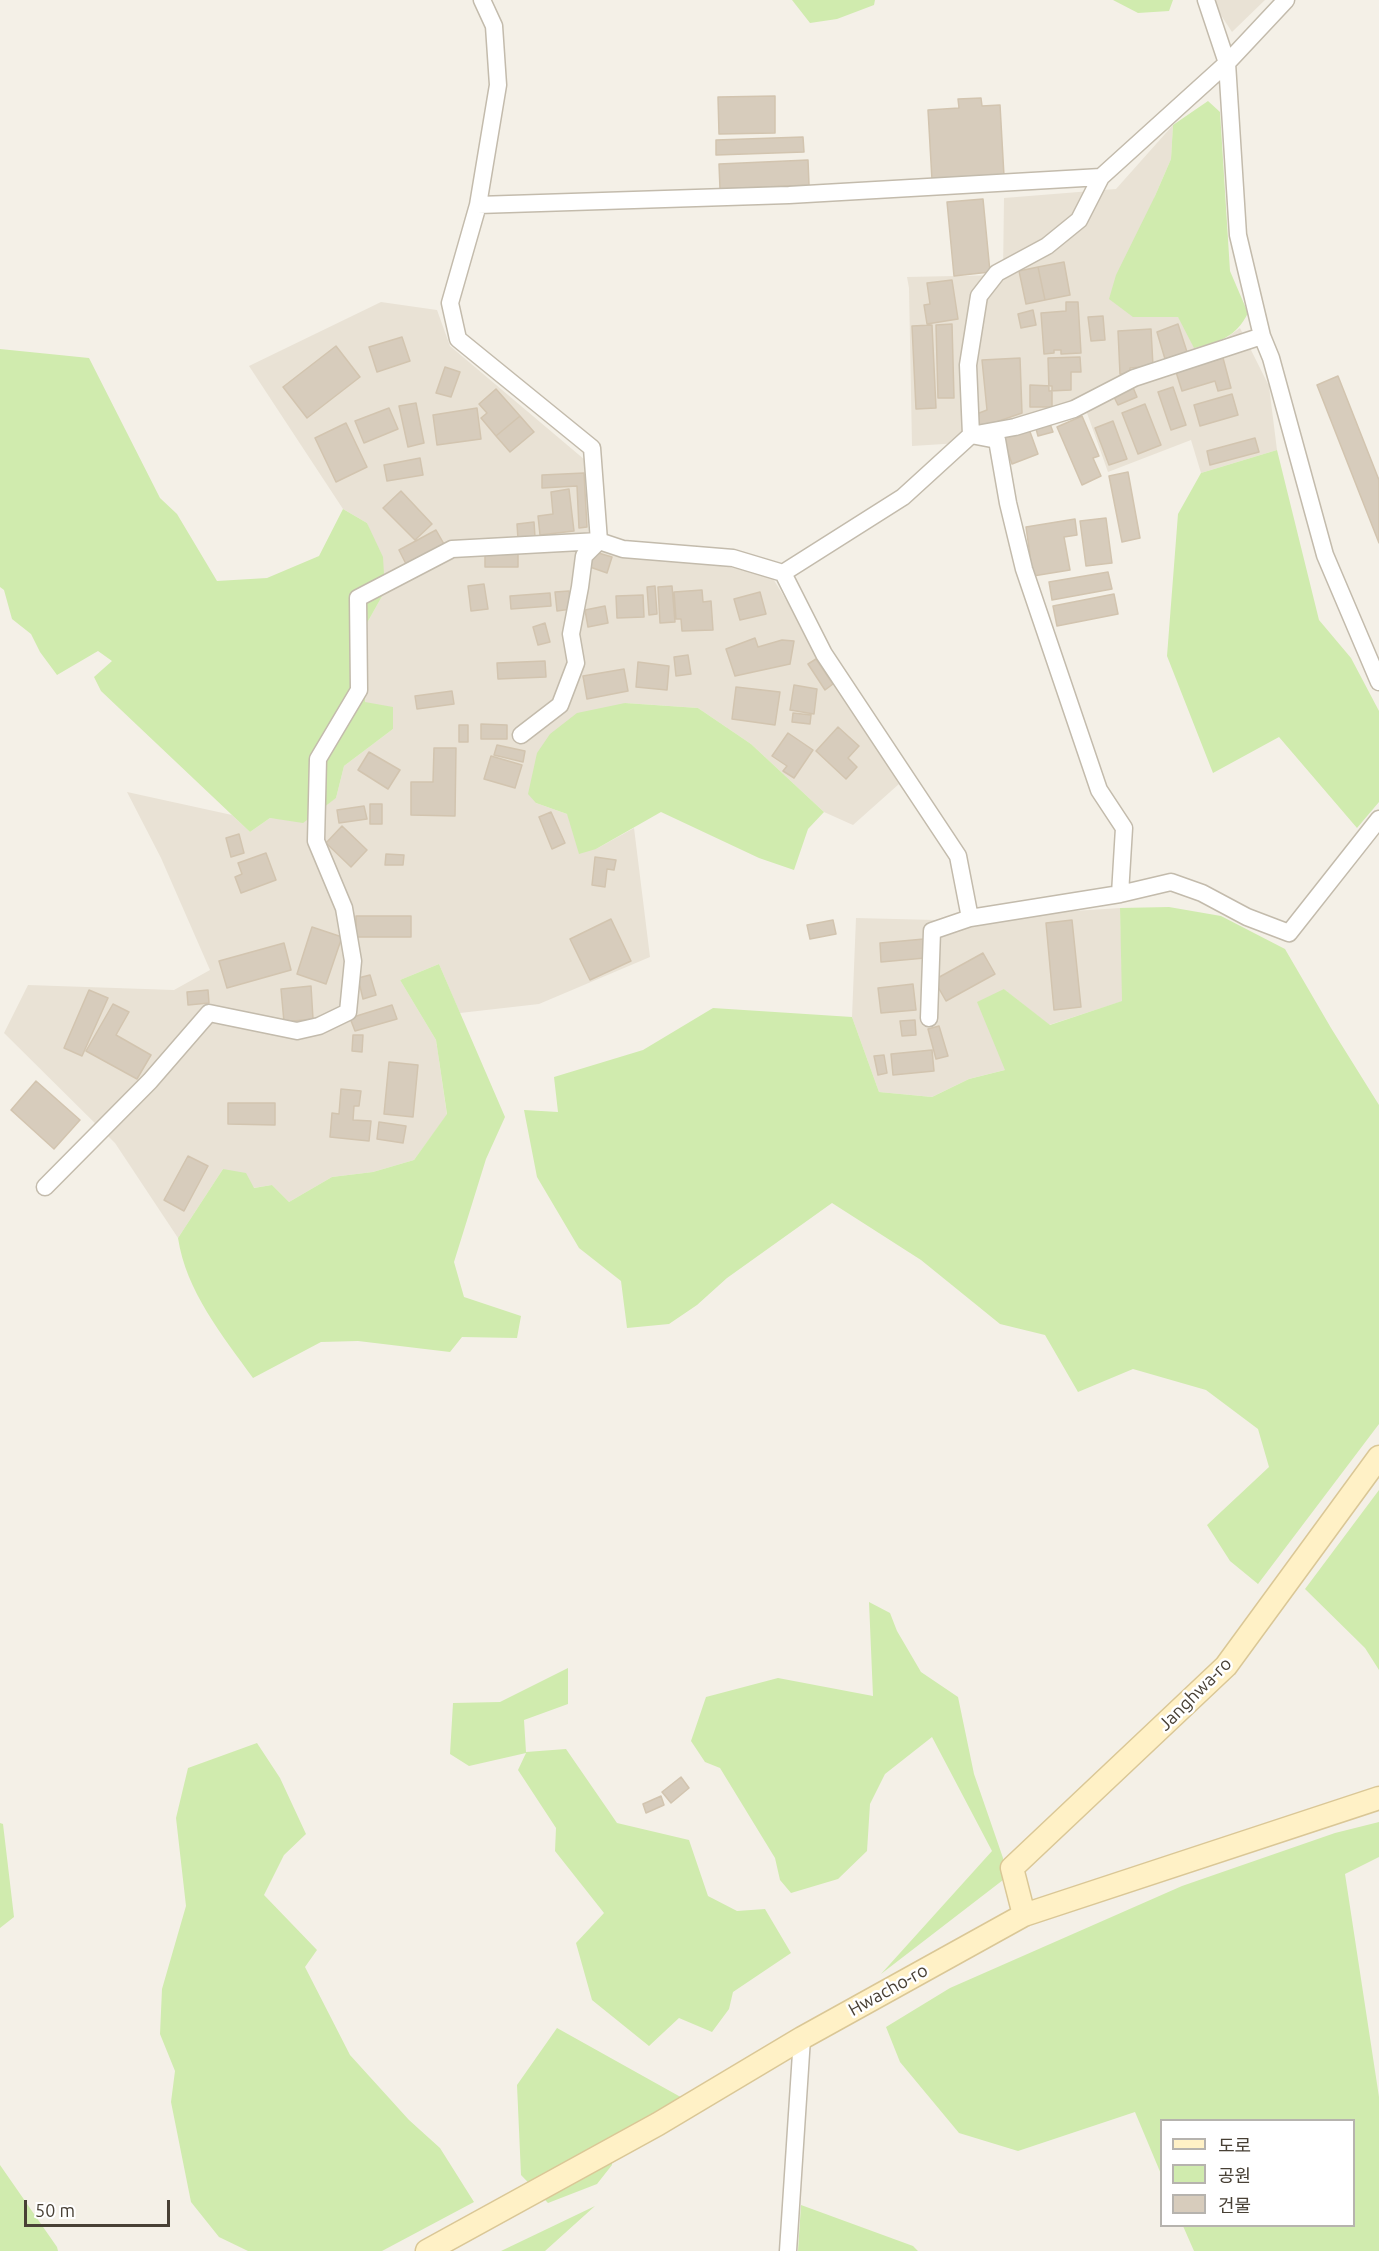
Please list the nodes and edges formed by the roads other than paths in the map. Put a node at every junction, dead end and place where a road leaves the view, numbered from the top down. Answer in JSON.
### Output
{"nodes":[{"id":1,"x":482,"y":0,"type":"edge"},
{"id":2,"x":1206,"y":0,"type":"edge"},
{"id":3,"x":1286,"y":0,"type":"edge"},
{"id":4,"x":1227,"y":63,"type":"junction"},
{"id":5,"x":1101,"y":177,"type":"junction"},
{"id":6,"x":478,"y":205,"type":"junction"},
{"id":7,"x":1262,"y":336,"type":"junction"},
{"id":8,"x":971,"y":435,"type":"junction"},
{"id":9,"x":599,"y":541,"type":"junction"},
{"id":10,"x":783,"y":573,"type":"junction"},
{"id":11,"x":1379,"y":682,"type":"edge"},
{"id":12,"x":521,"y":735,"type":"dead end"},
{"id":13,"x":1379,"y":819,"type":"edge"},
{"id":14,"x":1120,"y":894,"type":"junction"},
{"id":15,"x":970,"y":918,"type":"junction"},
{"id":16,"x":929,"y":1018,"type":"dead end"},
{"id":17,"x":45,"y":1187,"type":"dead end"},
{"id":18,"x":1379,"y":1457,"type":"edge"},
{"id":19,"x":1379,"y":1798,"type":"edge"},
{"id":20,"x":1024,"y":1915,"type":"junction"},
{"id":21,"x":802,"y":2038,"type":"junction"},
{"id":22,"x":427,"y":2251,"type":"edge"},
{"id":23,"x":788,"y":2251,"type":"edge"}],
"edges":[{"from":1,"to":6,"type":"street"},
{"from":2,"to":4,"type":"street"},
{"from":3,"to":4,"type":"street"},
{"from":4,"to":5,"type":"street"},
{"from":4,"to":7,"type":"street"},
{"from":5,"to":6,"type":"street"},
{"from":5,"to":8,"type":"street"},
{"from":6,"to":9,"type":"street"},
{"from":7,"to":8,"type":"street"},
{"from":7,"to":11,"type":"street"},
{"from":8,"to":10,"type":"street"},
{"from":8,"to":14,"type":"street"},
{"from":9,"to":10,"type":"street"},
{"from":9,"to":12,"type":"street"},
{"from":9,"to":17,"type":"street"},
{"from":10,"to":15,"type":"street"},
{"from":13,"to":14,"type":"street"},
{"from":14,"to":15,"type":"street"},
{"from":15,"to":16,"type":"street"},
{"from":18,"to":20,"type":"street","name":"Janghwa-ro"},
{"from":19,"to":20,"type":"street","name":"Hwacho-ro"},
{"from":20,"to":21,"type":"street","name":"Hwacho-ro"},
{"from":21,"to":22,"type":"street","name":"Hwacho-ro"},
{"from":21,"to":23,"type":"street"}]}
